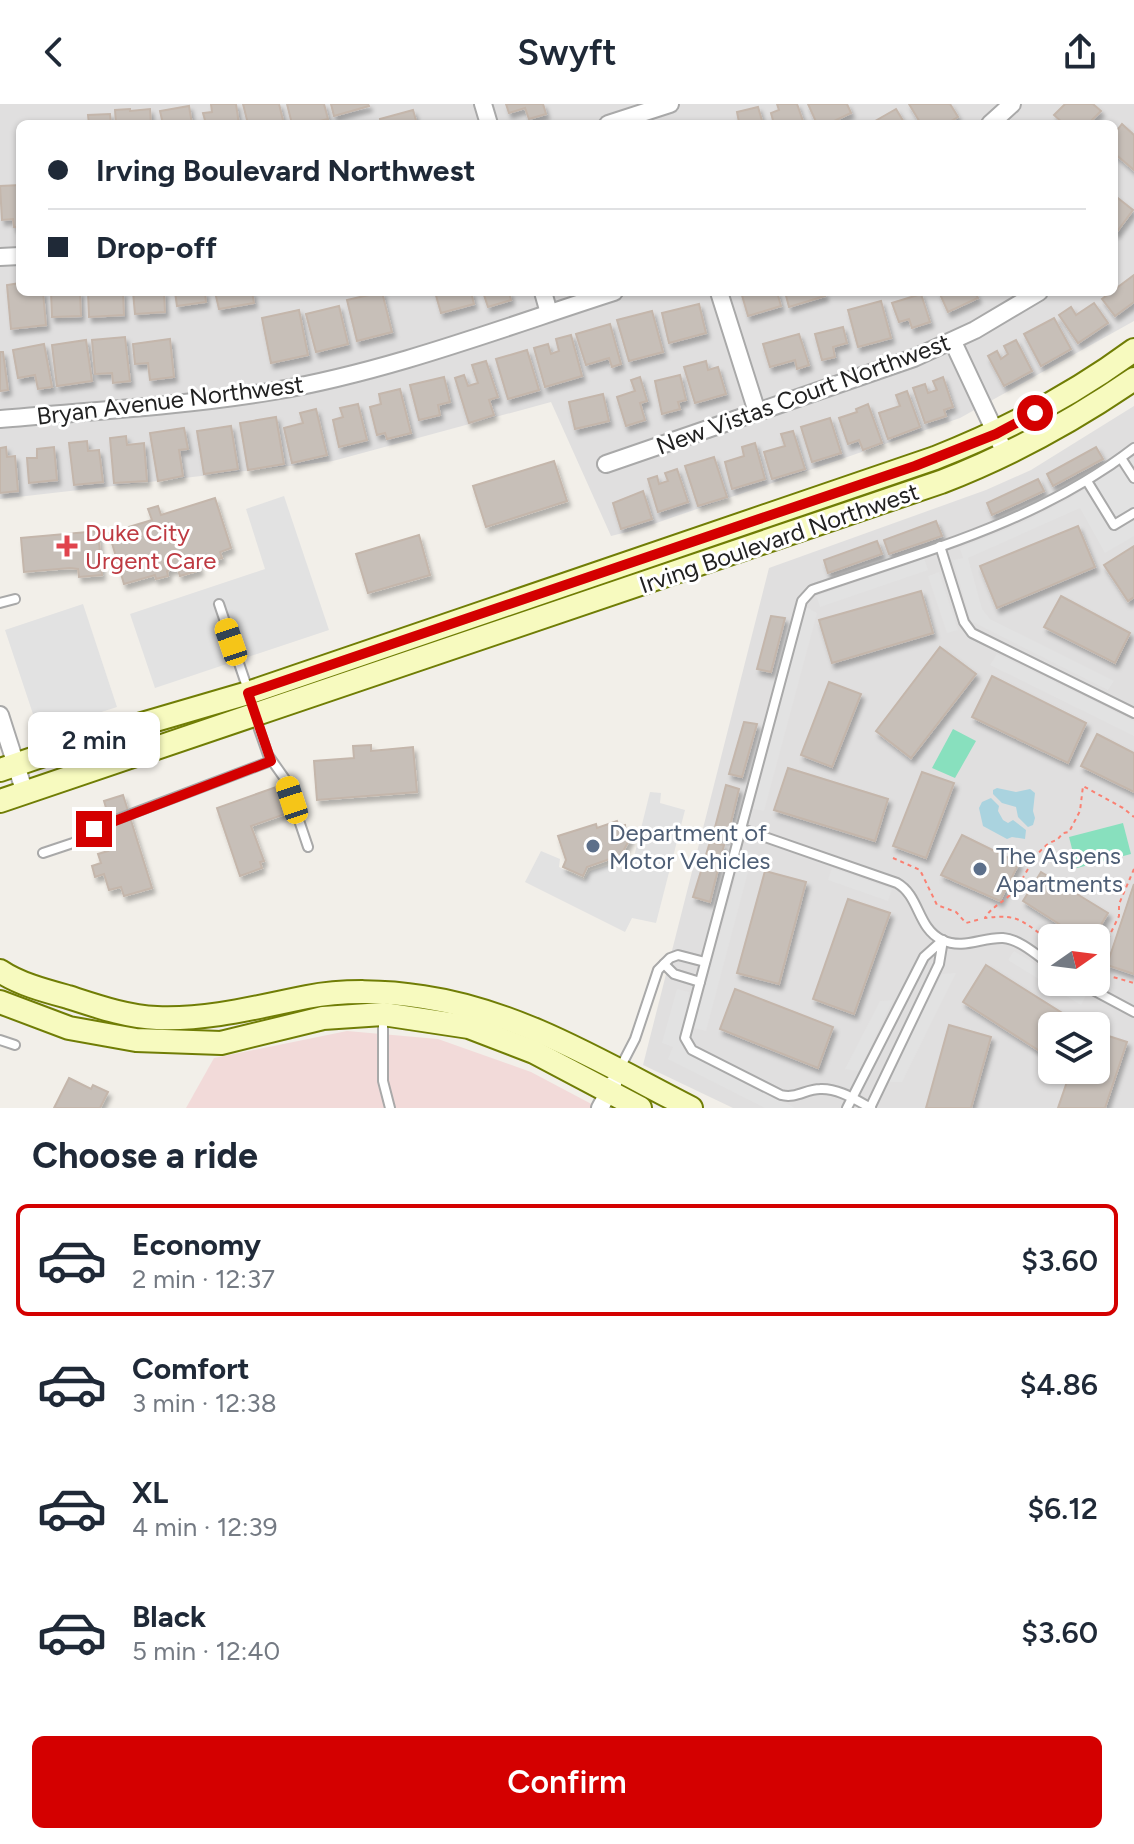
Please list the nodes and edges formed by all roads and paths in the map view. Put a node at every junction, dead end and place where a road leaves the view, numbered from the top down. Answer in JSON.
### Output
{"nodes":[{"id":1,"x":670,"y":104,"type":"edge"},
{"id":2,"x":1012,"y":104,"type":"edge"},
{"id":3,"x":620,"y":120,"type":"edge"},
{"id":4,"x":994,"y":120,"type":"edge"},
{"id":5,"x":544,"y":296,"type":"edge"},
{"id":6,"x":602,"y":296,"type":"edge"},
{"id":7,"x":720,"y":296,"type":"edge"},
{"id":8,"x":1032,"y":296,"type":"edge"},
{"id":9,"x":549,"y":313,"type":"junction"},
{"id":10,"x":953,"y":342,"type":"junction"},
{"id":11,"x":1134,"y":350,"type":"edge"},
{"id":12,"x":1134,"y":379,"type":"edge"},
{"id":13,"x":757,"y":412,"type":"junction"},
{"id":14,"x":0,"y":419,"type":"edge"},
{"id":15,"x":996,"y":434,"type":"junction"},
{"id":16,"x":1134,"y":448,"type":"edge"},
{"id":17,"x":1006,"y":455,"type":"junction"},
{"id":18,"x":1121,"y":458,"type":"junction"},
{"id":19,"x":606,"y":464,"type":"dead end"},
{"id":20,"x":1134,"y":478,"type":"edge"},
{"id":21,"x":1087,"y":481,"type":"junction"},
{"id":22,"x":1134,"y":513,"type":"edge"},
{"id":23,"x":940,"y":546,"type":"junction"},
{"id":24,"x":15,"y":599,"type":"dead end"},
{"id":25,"x":0,"y":603,"type":"edge"},
{"id":26,"x":219,"y":604,"type":"dead end"},
{"id":27,"x":251,"y":704,"type":"junction"},
{"id":28,"x":1134,"y":713,"type":"edge"},
{"id":29,"x":0,"y":715,"type":"edge"},
{"id":30,"x":271,"y":761,"type":"junction"},
{"id":31,"x":8,"y":767,"type":"edge"},
{"id":32,"x":25,"y":793,"type":"junction"},
{"id":33,"x":0,"y":801,"type":"edge"},
{"id":34,"x":1134,"y":817,"type":"edge"},
{"id":35,"x":739,"y":828,"type":"junction"},
{"id":36,"x":308,"y":847,"type":"dead end"},
{"id":37,"x":43,"y":853,"type":"dead end"},
{"id":38,"x":893,"y":858,"type":"dead end"},
{"id":39,"x":1134,"y":869,"type":"edge"},
{"id":40,"x":981,"y":919,"type":"dead end"},
{"id":41,"x":1038,"y":932,"type":"edge"},
{"id":42,"x":1110,"y":935,"type":"edge"},
{"id":43,"x":943,"y":940,"type":"junction"},
{"id":44,"x":1038,"y":957,"type":"edge"},
{"id":45,"x":705,"y":962,"type":"junction"},
{"id":46,"x":664,"y":964,"type":"junction"},
{"id":47,"x":0,"y":971,"type":"edge"},
{"id":48,"x":1110,"y":976,"type":"edge"},
{"id":49,"x":700,"y":982,"type":"junction"},
{"id":50,"x":1134,"y":983,"type":"edge"},
{"id":51,"x":1101,"y":996,"type":"edge"},
{"id":52,"x":2,"y":1006,"type":"edge"},
{"id":53,"x":1134,"y":1012,"type":"edge"},
{"id":54,"x":383,"y":1014,"type":"junction"},
{"id":55,"x":0,"y":1040,"type":"edge"},
{"id":56,"x":15,"y":1045,"type":"dead end"},
{"id":57,"x":619,"y":1071,"type":"junction"},
{"id":58,"x":853,"y":1099,"type":"junction"},
{"id":59,"x":605,"y":1100,"type":"edge"},
{"id":60,"x":390,"y":1108,"type":"edge"},
{"id":61,"x":640,"y":1108,"type":"edge"},
{"id":62,"x":691,"y":1108,"type":"edge"},
{"id":63,"x":847,"y":1108,"type":"edge"},
{"id":64,"x":870,"y":1108,"type":"edge"}],
"edges":[{"from":1,"to":3,"type":"street"},
{"from":2,"to":4,"type":"street"},
{"from":5,"to":9,"type":"street"},
{"from":6,"to":9,"type":"street","name":"Bryan Avenue Northwest"},
{"from":7,"to":13,"type":"street"},
{"from":8,"to":10,"type":"street","name":"New Vistas Court Northwest"},
{"from":9,"to":14,"type":"street","name":"Bryan Avenue Northwest"},
{"from":10,"to":13,"type":"street","name":"New Vistas Court Northwest"},
{"from":10,"to":15,"type":"street"},
{"from":11,"to":15,"type":"street","name":"Irving Boulevard Northwest"},
{"from":12,"to":17,"type":"street","name":"Irving Boulevard Northwest"},
{"from":13,"to":19,"type":"street","name":"New Vistas Court Northwest"},
{"from":15,"to":17,"type":"street"},
{"from":15,"to":27,"type":"street","name":"Irving Boulevard Northwest"},
{"from":16,"to":18,"type":"lane"},
{"from":17,"to":27,"type":"street","name":"Irving Boulevard Northwest"},
{"from":18,"to":20,"type":"lane"},
{"from":18,"to":21,"type":"lane"},
{"from":21,"to":22,"type":"lane"},
{"from":21,"to":23,"type":"lane"},
{"from":23,"to":28,"type":"lane"},
{"from":23,"to":35,"type":"lane"},
{"from":24,"to":25,"type":"lane"},
{"from":26,"to":27,"type":"lane"},
{"from":27,"to":30,"type":"lane"},
{"from":27,"to":31,"type":"street","name":"Irving Boulevard Northwest"},
{"from":27,"to":32,"type":"street","name":"Irving Boulevard Northwest"},
{"from":29,"to":31,"type":"street"},
{"from":30,"to":36,"type":"lane"},
{"from":30,"to":37,"type":"lane"},
{"from":31,"to":32,"type":"street"},
{"from":32,"to":33,"type":"street","name":"Irving Boulevard Northwest"},
{"from":34,"to":41,"type":"path"},
{"from":35,"to":43,"type":"lane"},
{"from":35,"to":45,"type":"lane"},
{"from":38,"to":40,"type":"path"},
{"from":39,"to":42,"type":"path"},
{"from":43,"to":44,"type":"lane"},
{"from":43,"to":58,"type":"lane"},
{"from":43,"to":64,"type":"lane"},
{"from":45,"to":46,"type":"lane"},
{"from":45,"to":49,"type":"lane"},
{"from":46,"to":49,"type":"lane"},
{"from":46,"to":57,"type":"lane"},
{"from":47,"to":57,"type":"street"},
{"from":48,"to":50,"type":"path"},
{"from":49,"to":58,"type":"lane"},
{"from":51,"to":53,"type":"lane"},
{"from":52,"to":54,"type":"street"},
{"from":54,"to":59,"type":"street"},
{"from":54,"to":60,"type":"lane"},
{"from":55,"to":56,"type":"lane"},
{"from":57,"to":59,"type":"street"},
{"from":57,"to":62,"type":"street"},
{"from":58,"to":63,"type":"lane"},
{"from":58,"to":64,"type":"lane"},
{"from":59,"to":61,"type":"street"}]}
